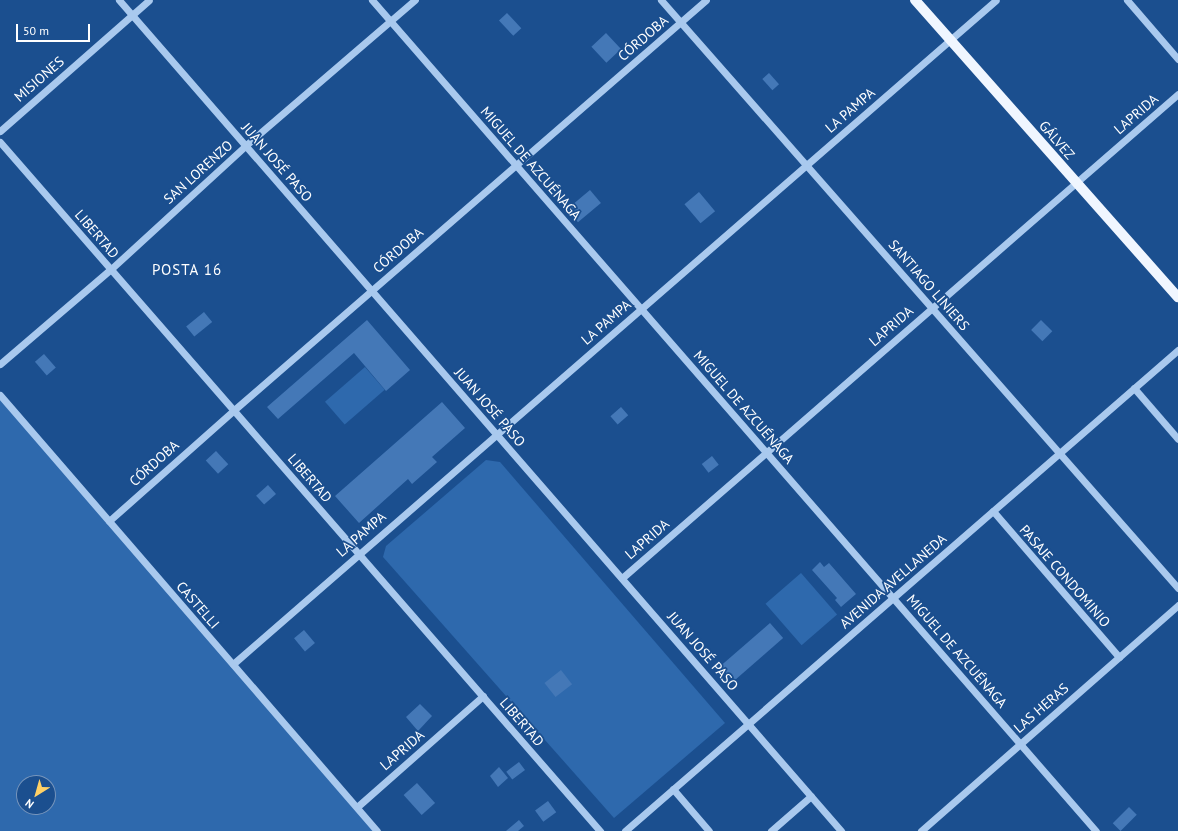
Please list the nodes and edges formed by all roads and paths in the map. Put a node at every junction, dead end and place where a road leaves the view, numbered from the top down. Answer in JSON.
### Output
{"nodes":[{"id":1,"x":119,"y":0,"type":"edge"},
{"id":2,"x":149,"y":0,"type":"edge"},
{"id":3,"x":372,"y":0,"type":"edge"},
{"id":4,"x":415,"y":0,"type":"edge"},
{"id":5,"x":661,"y":0,"type":"edge"},
{"id":6,"x":706,"y":0,"type":"edge"},
{"id":7,"x":915,"y":0,"type":"edge"},
{"id":8,"x":996,"y":0,"type":"edge"},
{"id":9,"x":1127,"y":0,"type":"edge"},
{"id":10,"x":132,"y":15,"type":"junction"},
{"id":11,"x":390,"y":21,"type":"junction"},
{"id":12,"x":680,"y":22,"type":"junction"},
{"id":13,"x":950,"y":40,"type":"junction"},
{"id":14,"x":1178,"y":59,"type":"edge"},
{"id":15,"x":1178,"y":94,"type":"edge"},
{"id":16,"x":0,"y":131,"type":"edge"},
{"id":17,"x":0,"y":142,"type":"edge"},
{"id":18,"x":246,"y":146,"type":"junction"},
{"id":19,"x":516,"y":165,"type":"junction"},
{"id":20,"x":807,"y":165,"type":"junction"},
{"id":21,"x":1076,"y":183,"type":"junction"},
{"id":22,"x":111,"y":269,"type":"junction"},
{"id":23,"x":371,"y":290,"type":"junction"},
{"id":24,"x":1178,"y":297,"type":"edge"},
{"id":25,"x":932,"y":308,"type":"junction"},
{"id":26,"x":641,"y":309,"type":"junction"},
{"id":27,"x":1178,"y":350,"type":"edge"},
{"id":28,"x":0,"y":364,"type":"edge"},
{"id":29,"x":1134,"y":388,"type":"junction"},
{"id":30,"x":0,"y":395,"type":"edge"},
{"id":31,"x":234,"y":410,"type":"junction"},
{"id":32,"x":497,"y":435,"type":"junction"},
{"id":33,"x":1178,"y":439,"type":"edge"},
{"id":34,"x":766,"y":452,"type":"junction"},
{"id":35,"x":1060,"y":453,"type":"junction"},
{"id":36,"x":993,"y":511,"type":"junction"},
{"id":37,"x":109,"y":521,"type":"junction"},
{"id":38,"x":358,"y":554,"type":"junction"},
{"id":39,"x":622,"y":578,"type":"junction"},
{"id":40,"x":1178,"y":588,"type":"edge"},
{"id":41,"x":893,"y":598,"type":"junction"},
{"id":42,"x":1178,"y":605,"type":"edge"},
{"id":43,"x":1118,"y":657,"type":"junction"},
{"id":44,"x":233,"y":664,"type":"junction"},
{"id":45,"x":483,"y":696,"type":"junction"},
{"id":46,"x":748,"y":723,"type":"junction"},
{"id":47,"x":1020,"y":744,"type":"junction"},
{"id":48,"x":673,"y":789,"type":"junction"},
{"id":49,"x":811,"y":796,"type":"junction"},
{"id":50,"x":357,"y":807,"type":"junction"},
{"id":51,"x":377,"y":831,"type":"edge"},
{"id":52,"x":600,"y":831,"type":"edge"},
{"id":53,"x":625,"y":831,"type":"edge"},
{"id":54,"x":709,"y":831,"type":"edge"},
{"id":55,"x":771,"y":831,"type":"edge"},
{"id":56,"x":841,"y":831,"type":"edge"},
{"id":57,"x":921,"y":831,"type":"edge"},
{"id":58,"x":1096,"y":831,"type":"edge"}],
"edges":[{"from":1,"to":10,"type":"street","name":"JUAN JOSÉ PASO"},
{"from":2,"to":10,"type":"street","name":"MISIONES"},
{"from":3,"to":11,"type":"street","name":"MIGUEL DE AZCUÉNAGA"},
{"from":4,"to":11,"type":"street","name":"SAN LORENZO"},
{"from":5,"to":12,"type":"street","name":"SANTIAGO LINIERS"},
{"from":6,"to":12,"type":"street","name":"CÓRDOBA"},
{"from":7,"to":13,"type":"main road","name":"GÁLVEZ"},
{"from":8,"to":13,"type":"street","name":"LA PAMPA"},
{"from":9,"to":14,"type":"street"},
{"from":10,"to":16,"type":"street","name":"MISIONES"},
{"from":10,"to":18,"type":"street","name":"JUAN JOSÉ PASO"},
{"from":11,"to":18,"type":"street","name":"SAN LORENZO"},
{"from":11,"to":19,"type":"street","name":"MIGUEL DE AZCUÉNAGA"},
{"from":12,"to":19,"type":"street","name":"CÓRDOBA"},
{"from":12,"to":20,"type":"street","name":"SANTIAGO LINIERS"},
{"from":13,"to":20,"type":"street","name":"LA PAMPA"},
{"from":13,"to":21,"type":"main road","name":"GÁLVEZ"},
{"from":15,"to":21,"type":"street","name":"LAPRIDA"},
{"from":17,"to":22,"type":"street","name":"LIBERTAD"},
{"from":18,"to":22,"type":"street","name":"SAN LORENZO"},
{"from":18,"to":23,"type":"street","name":"JUAN JOSÉ PASO"},
{"from":19,"to":23,"type":"street","name":"CÓRDOBA"},
{"from":19,"to":26,"type":"street","name":"MIGUEL DE AZCUÉNAGA"},
{"from":20,"to":25,"type":"street","name":"SANTIAGO LINIERS"},
{"from":20,"to":26,"type":"street","name":"LA PAMPA"},
{"from":21,"to":24,"type":"main road","name":"GÁLVEZ"},
{"from":21,"to":25,"type":"street","name":"LAPRIDA"},
{"from":22,"to":28,"type":"street","name":"SAN LORENZO"},
{"from":22,"to":31,"type":"street","name":"LIBERTAD"},
{"from":23,"to":31,"type":"street","name":"CÓRDOBA"},
{"from":23,"to":32,"type":"street","name":"JUAN JOSÉ PASO"},
{"from":25,"to":34,"type":"street","name":"LAPRIDA"},
{"from":25,"to":35,"type":"street","name":"SANTIAGO LINIERS"},
{"from":26,"to":32,"type":"street","name":"LA PAMPA"},
{"from":26,"to":34,"type":"street","name":"MIGUEL DE AZCUÉNAGA"},
{"from":27,"to":29,"type":"street","name":"AVENIDA AVELLANEDA"},
{"from":29,"to":33,"type":"street"},
{"from":29,"to":35,"type":"street","name":"AVENIDA AVELLANEDA"},
{"from":30,"to":37,"type":"street","name":"CASTELLI"},
{"from":31,"to":37,"type":"street","name":"CÓRDOBA"},
{"from":31,"to":38,"type":"street","name":"LIBERTAD"},
{"from":32,"to":38,"type":"street","name":"LA PAMPA"},
{"from":32,"to":39,"type":"street","name":"JUAN JOSÉ PASO"},
{"from":34,"to":39,"type":"street","name":"LAPRIDA"},
{"from":34,"to":41,"type":"street","name":"MIGUEL DE AZCUÉNAGA"},
{"from":35,"to":36,"type":"street","name":"AVENIDA AVELLANEDA"},
{"from":35,"to":40,"type":"street","name":"SANTIAGO LINIERS"},
{"from":36,"to":41,"type":"street","name":"AVENIDA AVELLANEDA"},
{"from":36,"to":43,"type":"street","name":"PASAJE CONDOMINIO"},
{"from":37,"to":44,"type":"street","name":"CASTELLI"},
{"from":38,"to":44,"type":"street","name":"LA PAMPA"},
{"from":38,"to":45,"type":"street","name":"LIBERTAD"},
{"from":39,"to":46,"type":"street","name":"JUAN JOSÉ PASO"},
{"from":41,"to":46,"type":"street","name":"AVENIDA AVELLANEDA"},
{"from":41,"to":47,"type":"street","name":"MIGUEL DE AZCUÉNAGA"},
{"from":42,"to":43,"type":"street","name":"LAS HERAS"},
{"from":43,"to":47,"type":"street","name":"LAS HERAS"},
{"from":44,"to":50,"type":"street","name":"CASTELLI"},
{"from":45,"to":50,"type":"street","name":"LAPRIDA"},
{"from":45,"to":52,"type":"street","name":"LIBERTAD"},
{"from":46,"to":48,"type":"street","name":"AVENIDA AVELLANEDA"},
{"from":46,"to":49,"type":"street","name":"JUAN JOSÉ PASO"},
{"from":47,"to":57,"type":"street","name":"LAS HERAS"},
{"from":47,"to":58,"type":"street","name":"MIGUEL DE AZCUÉNAGA"},
{"from":48,"to":53,"type":"street","name":"AVENIDA AVELLANEDA"},
{"from":48,"to":54,"type":"street"},
{"from":49,"to":55,"type":"street"},
{"from":49,"to":56,"type":"street","name":"JUAN JOSÉ PASO"},
{"from":50,"to":51,"type":"street","name":"CASTELLI"}]}
